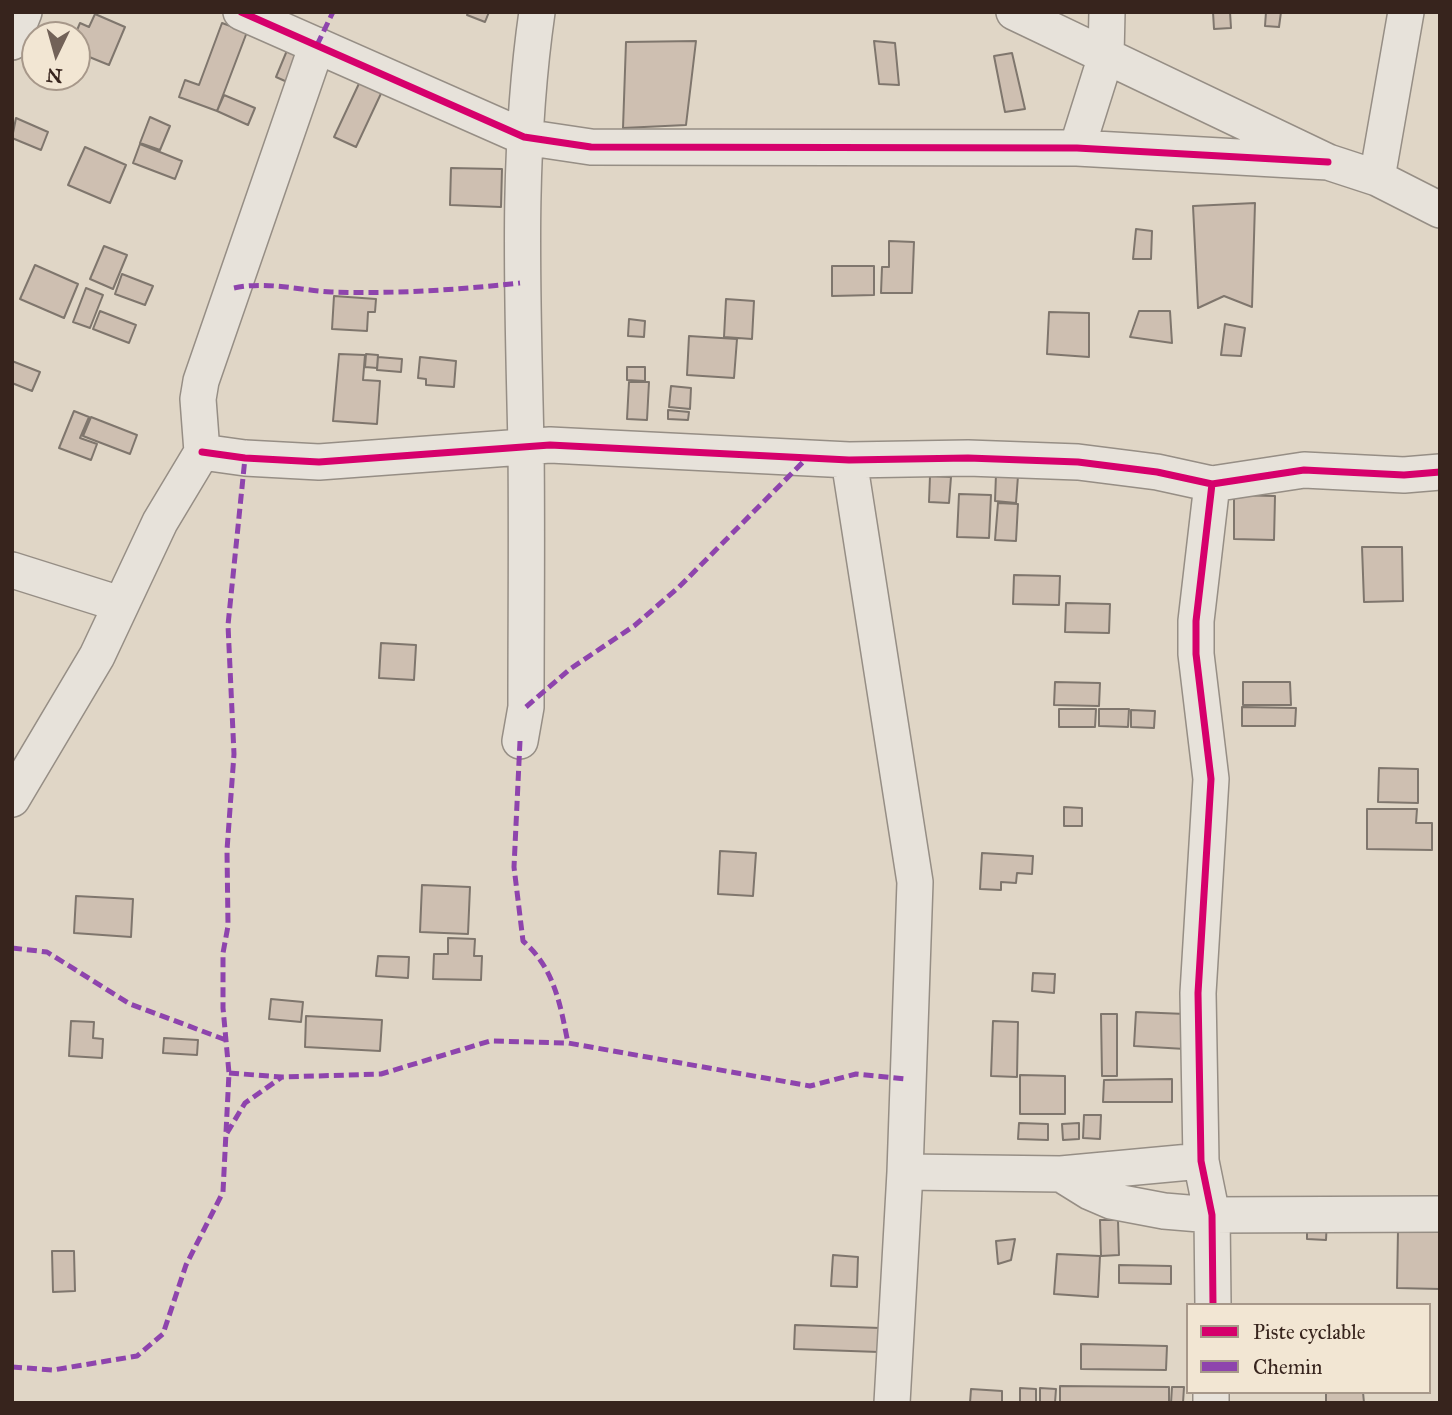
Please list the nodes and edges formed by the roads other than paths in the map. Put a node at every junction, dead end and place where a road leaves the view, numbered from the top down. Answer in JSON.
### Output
{"nodes":[{"id":1,"x":24,"y":12,"type":"edge"},
{"id":2,"x":241,"y":12,"type":"edge"},
{"id":3,"x":537,"y":12,"type":"edge"},
{"id":4,"x":1014,"y":12,"type":"edge"},
{"id":5,"x":1107,"y":12,"type":"edge"},
{"id":6,"x":1406,"y":12,"type":"edge"},
{"id":7,"x":12,"y":41,"type":"edge"},
{"id":8,"x":317,"y":45,"type":"junction"},
{"id":9,"x":1106,"y":56,"type":"junction"},
{"id":10,"x":524,"y":137,"type":"junction"},
{"id":11,"x":1077,"y":148,"type":"junction"},
{"id":12,"x":1328,"y":162,"type":"junction"},
{"id":13,"x":1377,"y":178,"type":"junction"},
{"id":14,"x":1440,"y":210,"type":"edge"},
{"id":15,"x":526,"y":445,"type":"junction"},
{"id":16,"x":202,"y":452,"type":"junction"},
{"id":17,"x":849,"y":460,"type":"junction"},
{"id":18,"x":1440,"y":472,"type":"edge"},
{"id":19,"x":1212,"y":484,"type":"junction"},
{"id":20,"x":12,"y":570,"type":"edge"},
{"id":21,"x":120,"y":604,"type":"junction"},
{"id":22,"x":520,"y":741,"type":"dead end"},
{"id":23,"x":12,"y":799,"type":"edge"},
{"id":24,"x":1201,"y":1161,"type":"junction"},
{"id":25,"x":905,"y":1172,"type":"junction"},
{"id":26,"x":1061,"y":1174,"type":"junction"},
{"id":27,"x":1440,"y":1214,"type":"edge"},
{"id":28,"x":1212,"y":1215,"type":"junction"},
{"id":29,"x":1213,"y":1303,"type":"edge"},
{"id":30,"x":892,"y":1403,"type":"edge"}],
"edges":[{"from":1,"to":7,"type":"street"},
{"from":2,"to":8,"type":"street"},
{"from":3,"to":10,"type":"street"},
{"from":4,"to":9,"type":"street"},
{"from":5,"to":9,"type":"street"},
{"from":6,"to":13,"type":"street"},
{"from":8,"to":10,"type":"street"},
{"from":8,"to":16,"type":"street"},
{"from":9,"to":11,"type":"street"},
{"from":9,"to":12,"type":"street"},
{"from":10,"to":11,"type":"street"},
{"from":10,"to":15,"type":"street"},
{"from":11,"to":12,"type":"street"},
{"from":12,"to":13,"type":"street"},
{"from":13,"to":14,"type":"street"},
{"from":15,"to":16,"type":"street"},
{"from":15,"to":17,"type":"street"},
{"from":15,"to":22,"type":"street"},
{"from":16,"to":21,"type":"street"},
{"from":17,"to":19,"type":"street"},
{"from":17,"to":25,"type":"street"},
{"from":18,"to":19,"type":"street"},
{"from":19,"to":24,"type":"street"},
{"from":20,"to":21,"type":"street"},
{"from":21,"to":23,"type":"street"},
{"from":24,"to":26,"type":"street"},
{"from":24,"to":28,"type":"street"},
{"from":25,"to":26,"type":"street"},
{"from":25,"to":30,"type":"street"},
{"from":26,"to":28,"type":"street"},
{"from":27,"to":28,"type":"street"},
{"from":28,"to":29,"type":"street"}]}
